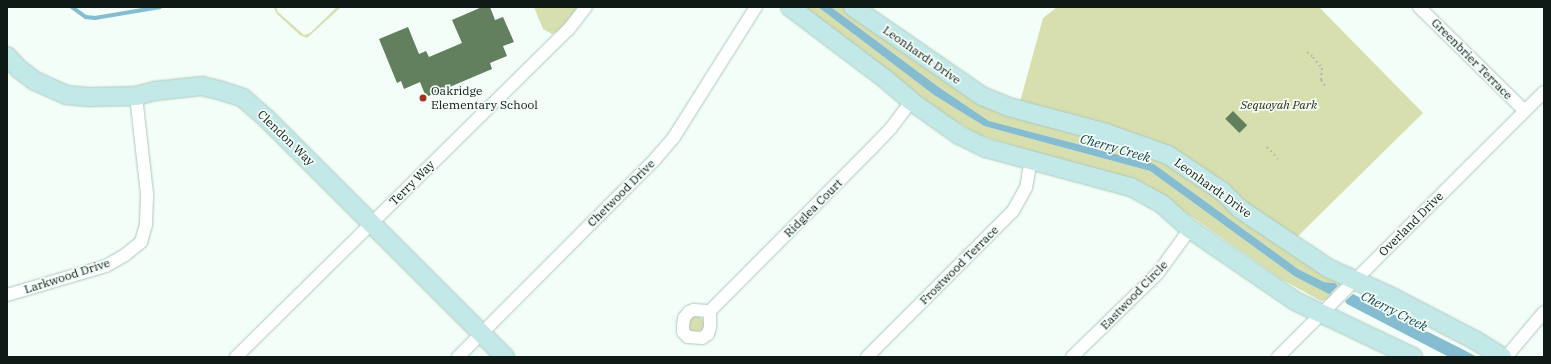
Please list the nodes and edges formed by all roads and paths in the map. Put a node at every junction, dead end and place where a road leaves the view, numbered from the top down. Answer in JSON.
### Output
{"nodes":[{"id":1,"x":586,"y":7,"type":"edge"},
{"id":2,"x":756,"y":7,"type":"edge"},
{"id":3,"x":790,"y":7,"type":"edge"},
{"id":4,"x":1419,"y":7,"type":"edge"},
{"id":5,"x":855,"y":8,"type":"edge"},
{"id":6,"x":1307,"y":52,"type":"dead end"},
{"id":7,"x":7,"y":56,"type":"edge"},
{"id":8,"x":1327,"y":88,"type":"dead end"},
{"id":9,"x":1544,"y":92,"type":"edge"},
{"id":10,"x":136,"y":96,"type":"junction"},
{"id":11,"x":911,"y":101,"type":"junction"},
{"id":12,"x":1525,"y":112,"type":"junction"},
{"id":13,"x":1267,"y":147,"type":"dead end"},
{"id":14,"x":1278,"y":159,"type":"dead end"},
{"id":15,"x":1031,"y":161,"type":"junction"},
{"id":16,"x":372,"y":223,"type":"junction"},
{"id":17,"x":1190,"y":228,"type":"junction"},
{"id":18,"x":1351,"y":284,"type":"junction"},
{"id":19,"x":7,"y":295,"type":"edge"},
{"id":20,"x":710,"y":310,"type":"dead end"},
{"id":21,"x":1322,"y":312,"type":"junction"},
{"id":22,"x":1544,"y":312,"type":"edge"},
{"id":23,"x":482,"y":334,"type":"junction"},
{"id":24,"x":236,"y":357,"type":"edge"},
{"id":25,"x":458,"y":357,"type":"edge"},
{"id":26,"x":505,"y":357,"type":"edge"},
{"id":27,"x":866,"y":357,"type":"edge"},
{"id":28,"x":1072,"y":357,"type":"edge"},
{"id":29,"x":1278,"y":357,"type":"edge"},
{"id":30,"x":1413,"y":357,"type":"edge"},
{"id":31,"x":1502,"y":357,"type":"edge"},
{"id":32,"x":1506,"y":357,"type":"edge"}],
"edges":[{"from":1,"to":16,"type":"street","name":"Terry Way"},
{"from":2,"to":23,"type":"street","name":"Chetwood Drive"},
{"from":3,"to":11,"type":"street"},
{"from":4,"to":12,"type":"street","name":"Greenbrier Terrace"},
{"from":5,"to":18,"type":"street","name":"Leonhardt Drive"},
{"from":6,"to":8,"type":"path"},
{"from":7,"to":10,"type":"street","name":"Clendon Way"},
{"from":9,"to":12,"type":"street","name":"Overland Drive"},
{"from":10,"to":16,"type":"street","name":"Clendon Way"},
{"from":10,"to":19,"type":"street","name":"Larkwood Drive"},
{"from":11,"to":15,"type":"street"},
{"from":11,"to":20,"type":"street","name":"Ridglea Court"},
{"from":12,"to":18,"type":"street","name":"Overland Drive"},
{"from":13,"to":14,"type":"path"},
{"from":15,"to":17,"type":"street"},
{"from":15,"to":27,"type":"street","name":"Frostwood Terrace"},
{"from":16,"to":23,"type":"street","name":"Clendon Way"},
{"from":16,"to":24,"type":"street","name":"Terry Way"},
{"from":17,"to":21,"type":"street"},
{"from":17,"to":28,"type":"street","name":"Eastwood Circle"},
{"from":18,"to":21,"type":"street","name":"Overland Drive"},
{"from":18,"to":31,"type":"street","name":"Leonhardt Drive"},
{"from":21,"to":29,"type":"street","name":"Overland Drive"},
{"from":21,"to":30,"type":"street"},
{"from":22,"to":32,"type":"street"},
{"from":23,"to":25,"type":"street","name":"Chetwood Drive"},
{"from":23,"to":26,"type":"street","name":"Clendon Way"}]}
